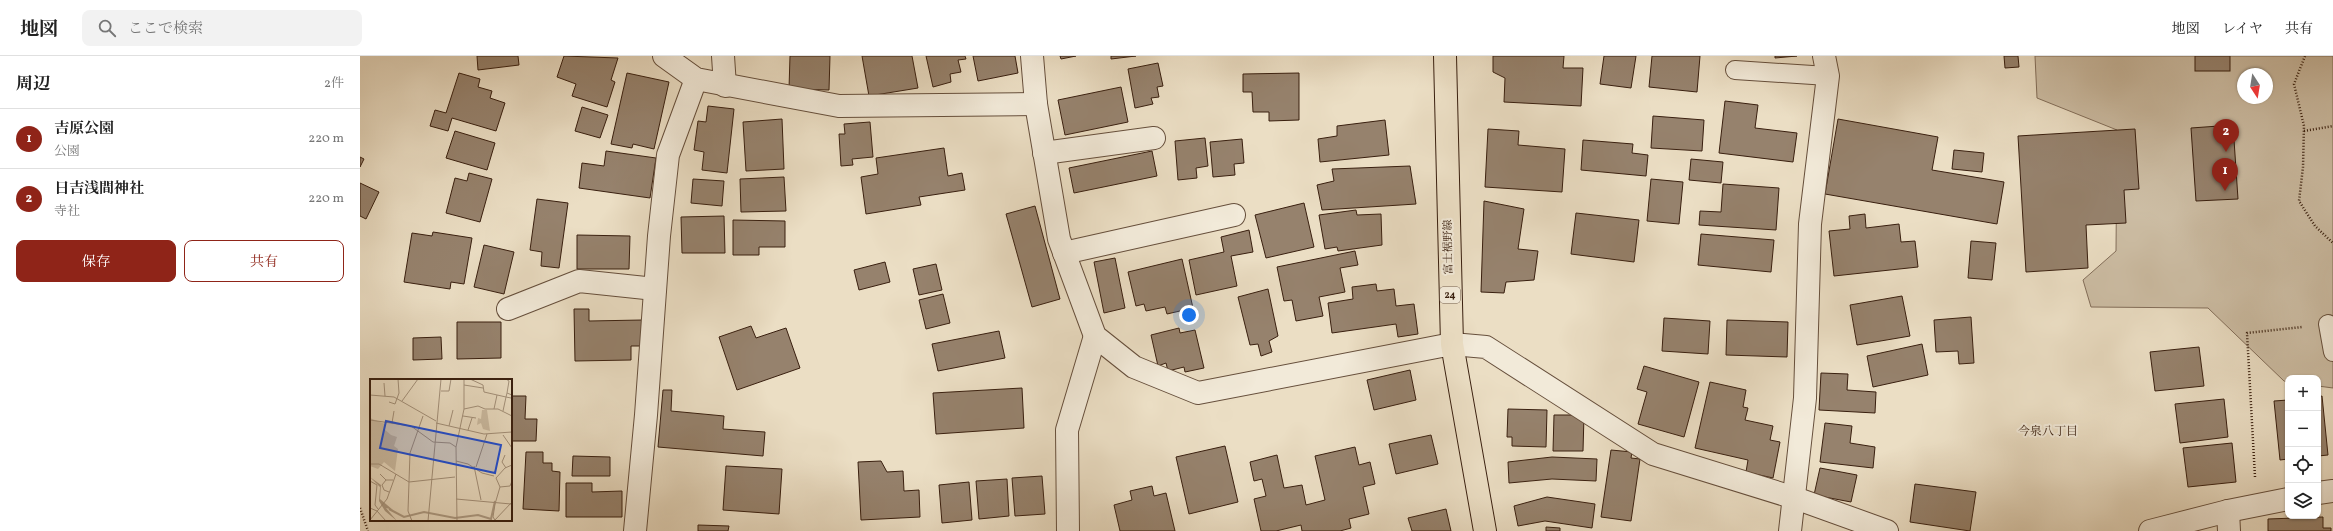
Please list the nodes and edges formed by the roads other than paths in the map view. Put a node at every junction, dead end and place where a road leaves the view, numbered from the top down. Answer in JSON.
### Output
{"nodes":[{"id":1,"x":664,"y":56,"type":"edge"},
{"id":2,"x":722,"y":56,"type":"edge"},
{"id":3,"x":1032,"y":56,"type":"edge"},
{"id":4,"x":1445,"y":56,"type":"edge"},
{"id":5,"x":1826,"y":66,"type":"edge"},
{"id":6,"x":1735,"y":70,"type":"dead end"},
{"id":7,"x":696,"y":79,"type":"junction"},
{"id":8,"x":725,"y":86,"type":"junction"},
{"id":9,"x":1036,"y":104,"type":"junction"},
{"id":10,"x":1154,"y":138,"type":"dead end"},
{"id":11,"x":1044,"y":154,"type":"junction"},
{"id":12,"x":1234,"y":215,"type":"dead end"},
{"id":13,"x":1064,"y":253,"type":"junction"},
{"id":14,"x":655,"y":289,"type":"junction"},
{"id":15,"x":508,"y":309,"type":"dead end"},
{"id":16,"x":2328,"y":324,"type":"road end"},
{"id":17,"x":1095,"y":336,"type":"junction"},
{"id":18,"x":1452,"y":344,"type":"junction"},
{"id":19,"x":2333,"y":352,"type":"edge"},
{"id":20,"x":2333,"y":491,"type":"edge"},
{"id":21,"x":2321,"y":493,"type":"edge"},
{"id":22,"x":1795,"y":498,"type":"junction"},
{"id":23,"x":2285,"y":500,"type":"edge"},
{"id":24,"x":2228,"y":521,"type":"edge"},
{"id":25,"x":635,"y":531,"type":"edge"},
{"id":26,"x":1068,"y":531,"type":"edge"},
{"id":27,"x":1485,"y":531,"type":"edge"},
{"id":28,"x":1790,"y":531,"type":"edge"},
{"id":29,"x":1887,"y":531,"type":"edge"},
{"id":30,"x":2150,"y":531,"type":"edge"}],
"edges":[{"from":1,"to":7,"type":"street"},
{"from":2,"to":8,"type":"street"},
{"from":3,"to":9,"type":"street"},
{"from":4,"to":18,"type":"main road","name":"富士裾野線","number":"24"},
{"from":5,"to":6,"type":"lane"},
{"from":5,"to":22,"type":"street"},
{"from":7,"to":8,"type":"street"},
{"from":7,"to":14,"type":"street"},
{"from":8,"to":9,"type":"street"},
{"from":9,"to":11,"type":"street"},
{"from":10,"to":11,"type":"street"},
{"from":11,"to":13,"type":"street"},
{"from":12,"to":13,"type":"street"},
{"from":13,"to":17,"type":"street"},
{"from":14,"to":15,"type":"street"},
{"from":14,"to":25,"type":"street"},
{"from":16,"to":19,"type":"lane"},
{"from":17,"to":18,"type":"street"},
{"from":17,"to":26,"type":"street"},
{"from":18,"to":22,"type":"street"},
{"from":18,"to":27,"type":"main road","name":"富士裾野線","number":"24"},
{"from":20,"to":21,"type":"street"},
{"from":22,"to":28,"type":"street"},
{"from":22,"to":29,"type":"street"},
{"from":23,"to":24,"type":"street"},
{"from":24,"to":30,"type":"street"}]}
